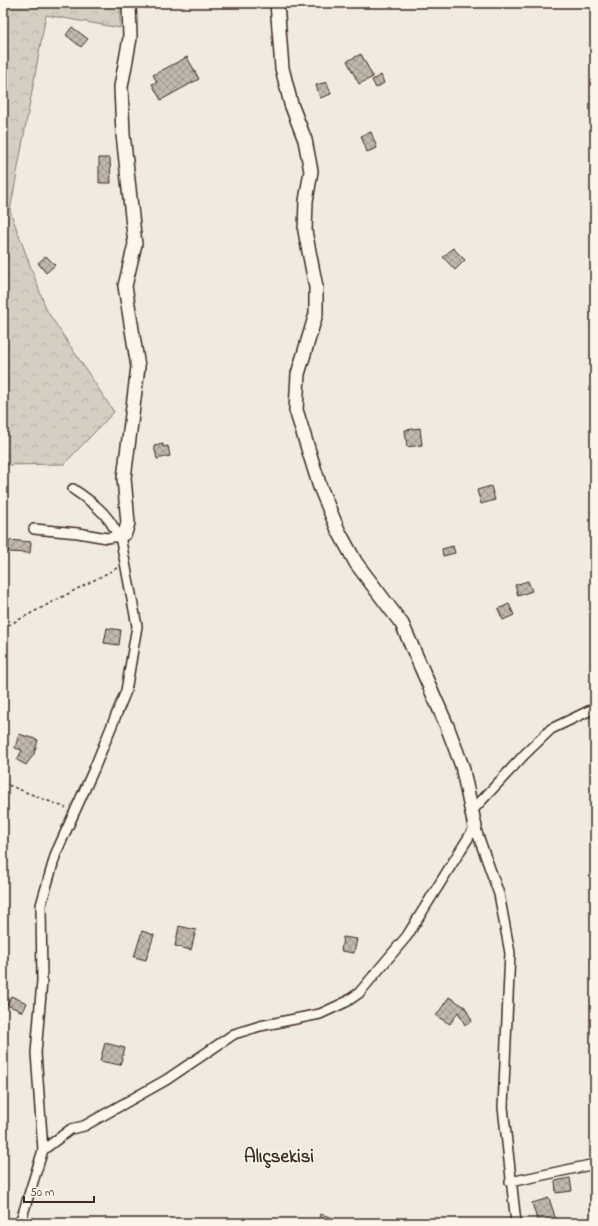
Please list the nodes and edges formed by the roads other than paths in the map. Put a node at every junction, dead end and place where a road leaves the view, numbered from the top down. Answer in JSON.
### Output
{"nodes":[{"id":1,"x":129,"y":3,"type":"edge"},
{"id":2,"x":277,"y":3,"type":"edge"},
{"id":3,"x":73,"y":489,"type":"dead end"},
{"id":4,"x":34,"y":529,"type":"dead end"},
{"id":5,"x":119,"y":536,"type":"junction"},
{"id":6,"x":595,"y":708,"type":"edge"},
{"id":7,"x":471,"y":812,"type":"junction"},
{"id":8,"x":475,"y":827,"type":"junction"},
{"id":9,"x":43,"y":1150,"type":"junction"},
{"id":10,"x":594,"y":1166,"type":"edge"},
{"id":11,"x":510,"y":1182,"type":"junction"},
{"id":12,"x":20,"y":1223,"type":"edge"},
{"id":13,"x":516,"y":1223,"type":"edge"}],
"edges":[{"from":1,"to":5,"type":"street"},
{"from":2,"to":7,"type":"street"},
{"from":3,"to":5,"type":"street"},
{"from":4,"to":5,"type":"street"},
{"from":5,"to":9,"type":"street"},
{"from":6,"to":7,"type":"street"},
{"from":7,"to":8,"type":"street"},
{"from":8,"to":9,"type":"street"},
{"from":8,"to":11,"type":"street"},
{"from":9,"to":12,"type":"street"},
{"from":10,"to":11,"type":"street"},
{"from":11,"to":13,"type":"street"}]}
